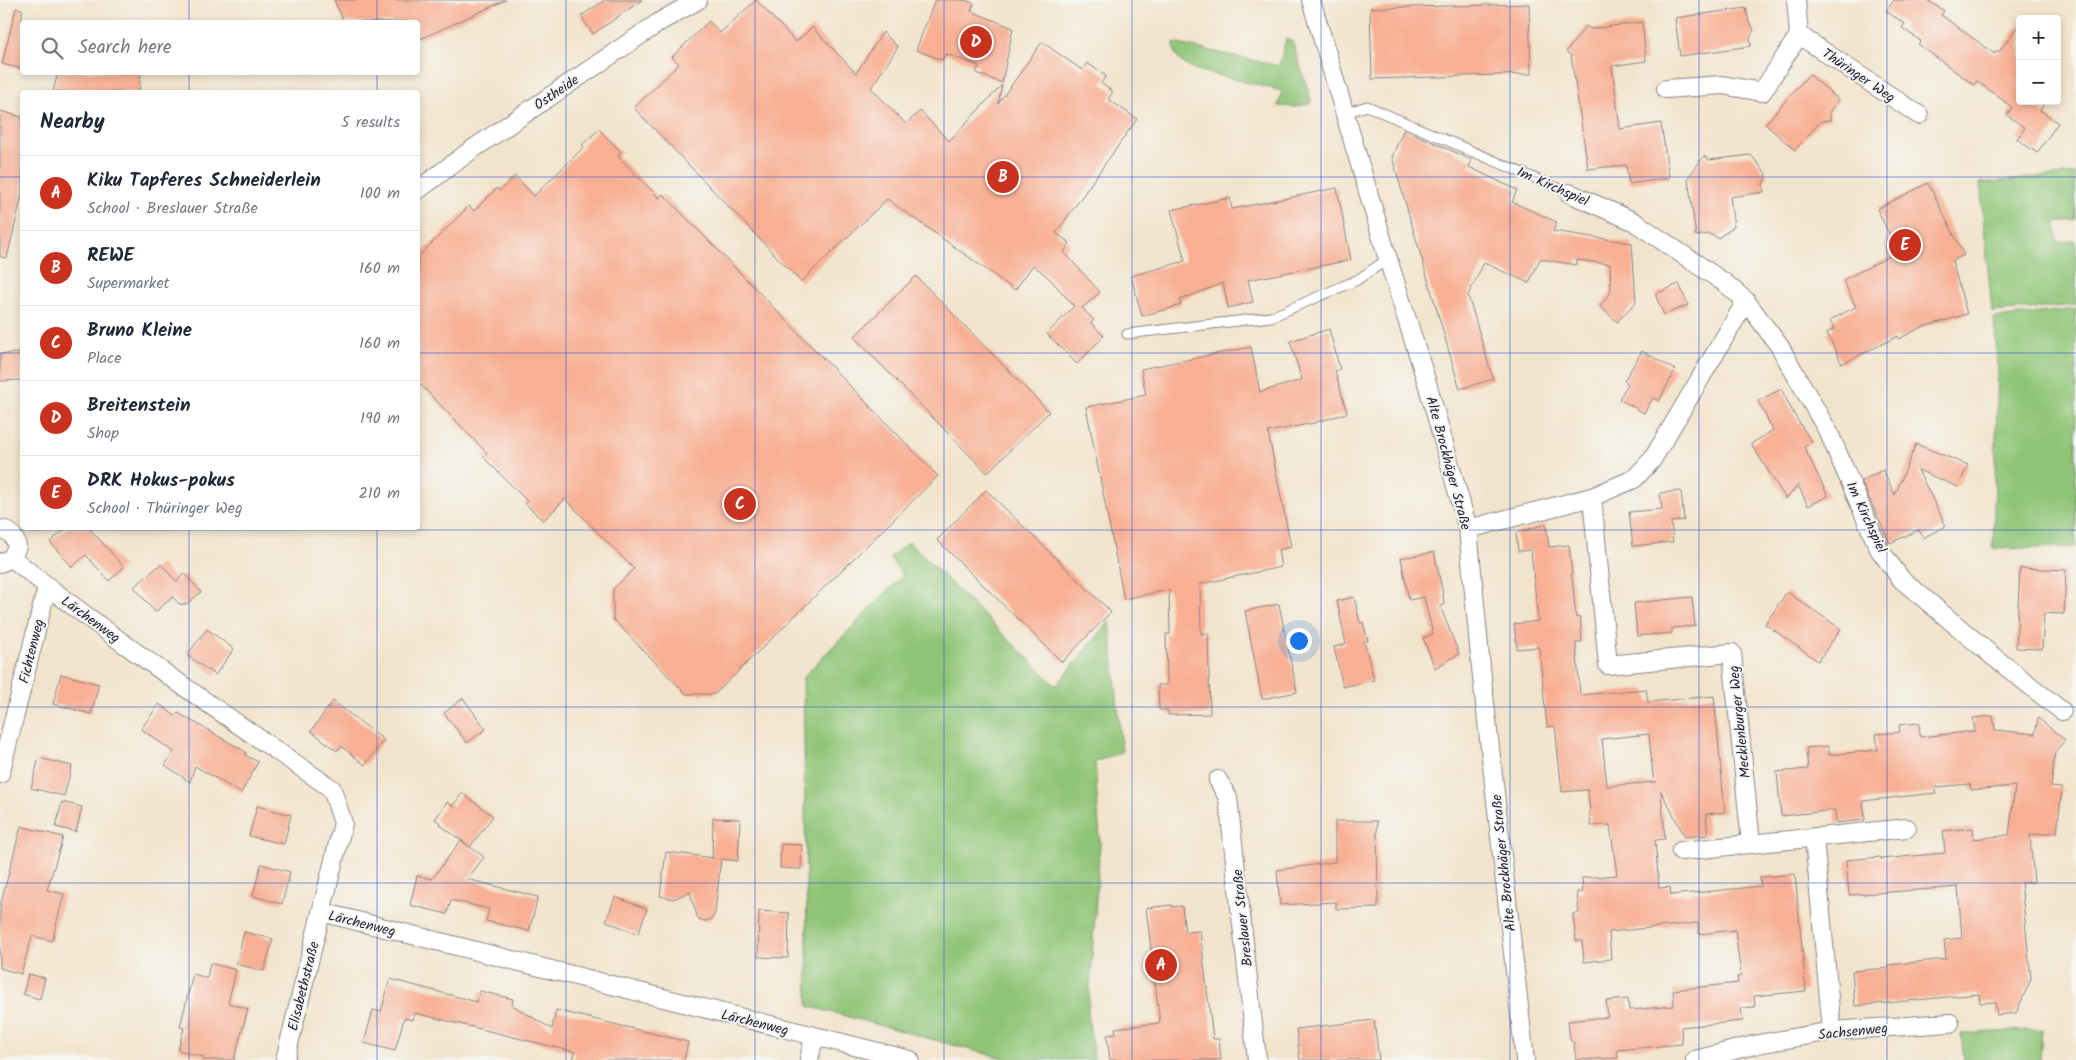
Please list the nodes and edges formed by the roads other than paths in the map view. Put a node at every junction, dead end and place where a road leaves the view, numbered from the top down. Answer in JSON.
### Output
{"nodes":[{"id":1,"x":698,"y":0,"type":"edge"},
{"id":2,"x":1311,"y":0,"type":"edge"},
{"id":3,"x":1796,"y":0,"type":"edge"},
{"id":4,"x":1799,"y":35,"type":"junction"},
{"id":5,"x":1666,"y":89,"type":"dead end"},
{"id":6,"x":1345,"y":113,"type":"junction"},
{"id":7,"x":1920,"y":115,"type":"dead end"},
{"id":8,"x":420,"y":188,"type":"edge"},
{"id":9,"x":1569,"y":193,"type":"joint"},
{"id":10,"x":1388,"y":259,"type":"junction"},
{"id":11,"x":1746,"y":300,"type":"junction"},
{"id":12,"x":1126,"y":334,"type":"dead end"},
{"id":13,"x":1592,"y":497,"type":"junction"},
{"id":14,"x":1468,"y":528,"type":"junction"},
{"id":15,"x":12,"y":529,"type":"edge"},
{"id":16,"x":6,"y":560,"type":"edge"},
{"id":17,"x":47,"y":587,"type":"junction"},
{"id":18,"x":2062,"y":711,"type":"dead end"},
{"id":19,"x":0,"y":774,"type":"edge"},
{"id":20,"x":1218,"y":780,"type":"dead end"},
{"id":21,"x":1907,"y":828,"type":"dead end"},
{"id":22,"x":1814,"y":837,"type":"junction"},
{"id":23,"x":1751,"y":844,"type":"junction"},
{"id":24,"x":1681,"y":851,"type":"dead end"},
{"id":25,"x":321,"y":912,"type":"junction"},
{"id":26,"x":1950,"y":1023,"type":"dead end"},
{"id":27,"x":1832,"y":1031,"type":"junction"},
{"id":28,"x":814,"y":1037,"type":"junction"},
{"id":29,"x":1758,"y":1052,"type":"edge"},
{"id":30,"x":285,"y":1060,"type":"edge"},
{"id":31,"x":809,"y":1060,"type":"edge"},
{"id":32,"x":910,"y":1060,"type":"edge"},
{"id":33,"x":1257,"y":1060,"type":"edge"},
{"id":34,"x":1525,"y":1060,"type":"edge"},
{"id":35,"x":1696,"y":1060,"type":"edge"}],
"edges":[{"from":1,"to":8,"type":"street","name":"Ostheide"},
{"from":2,"to":6,"type":"street","name":"Alte Brockhäger Straße"},
{"from":3,"to":4,"type":"street"},
{"from":4,"to":5,"type":"street"},
{"from":4,"to":7,"type":"street","name":"Thüringer Weg"},
{"from":6,"to":9,"type":"lane","name":"Im Kirchspiel"},
{"from":6,"to":10,"type":"street","name":"Alte Brockhäger Straße"},
{"from":9,"to":11,"type":"street","name":"Im Kirchspiel"},
{"from":10,"to":12,"type":"lane"},
{"from":10,"to":14,"type":"street","name":"Alte Brockhäger Straße"},
{"from":11,"to":13,"type":"street"},
{"from":11,"to":18,"type":"street","name":"Im Kirchspiel"},
{"from":13,"to":14,"type":"street"},
{"from":13,"to":23,"type":"street","name":"Mecklenburger Weg"},
{"from":14,"to":34,"type":"street","name":"Alte Brockhäger Straße"},
{"from":15,"to":16,"type":"street"},
{"from":16,"to":17,"type":"street","name":"Lärchenweg"},
{"from":17,"to":19,"type":"street","name":"Fichtenweg"},
{"from":17,"to":25,"type":"street","name":"Lärchenweg"},
{"from":20,"to":33,"type":"street","name":"Breslauer Straße"},
{"from":21,"to":22,"type":"street"},
{"from":22,"to":23,"type":"street"},
{"from":22,"to":27,"type":"street"},
{"from":23,"to":24,"type":"street"},
{"from":25,"to":28,"type":"street","name":"Lärchenweg"},
{"from":25,"to":30,"type":"street","name":"Elisabethstraße"},
{"from":26,"to":27,"type":"street","name":"Sachsenweg"},
{"from":27,"to":29,"type":"street","name":"Sachsenweg"},
{"from":28,"to":31,"type":"street"},
{"from":28,"to":32,"type":"street","name":"Lärchenweg"},
{"from":29,"to":35,"type":"street","name":"Sachsenweg"}]}
